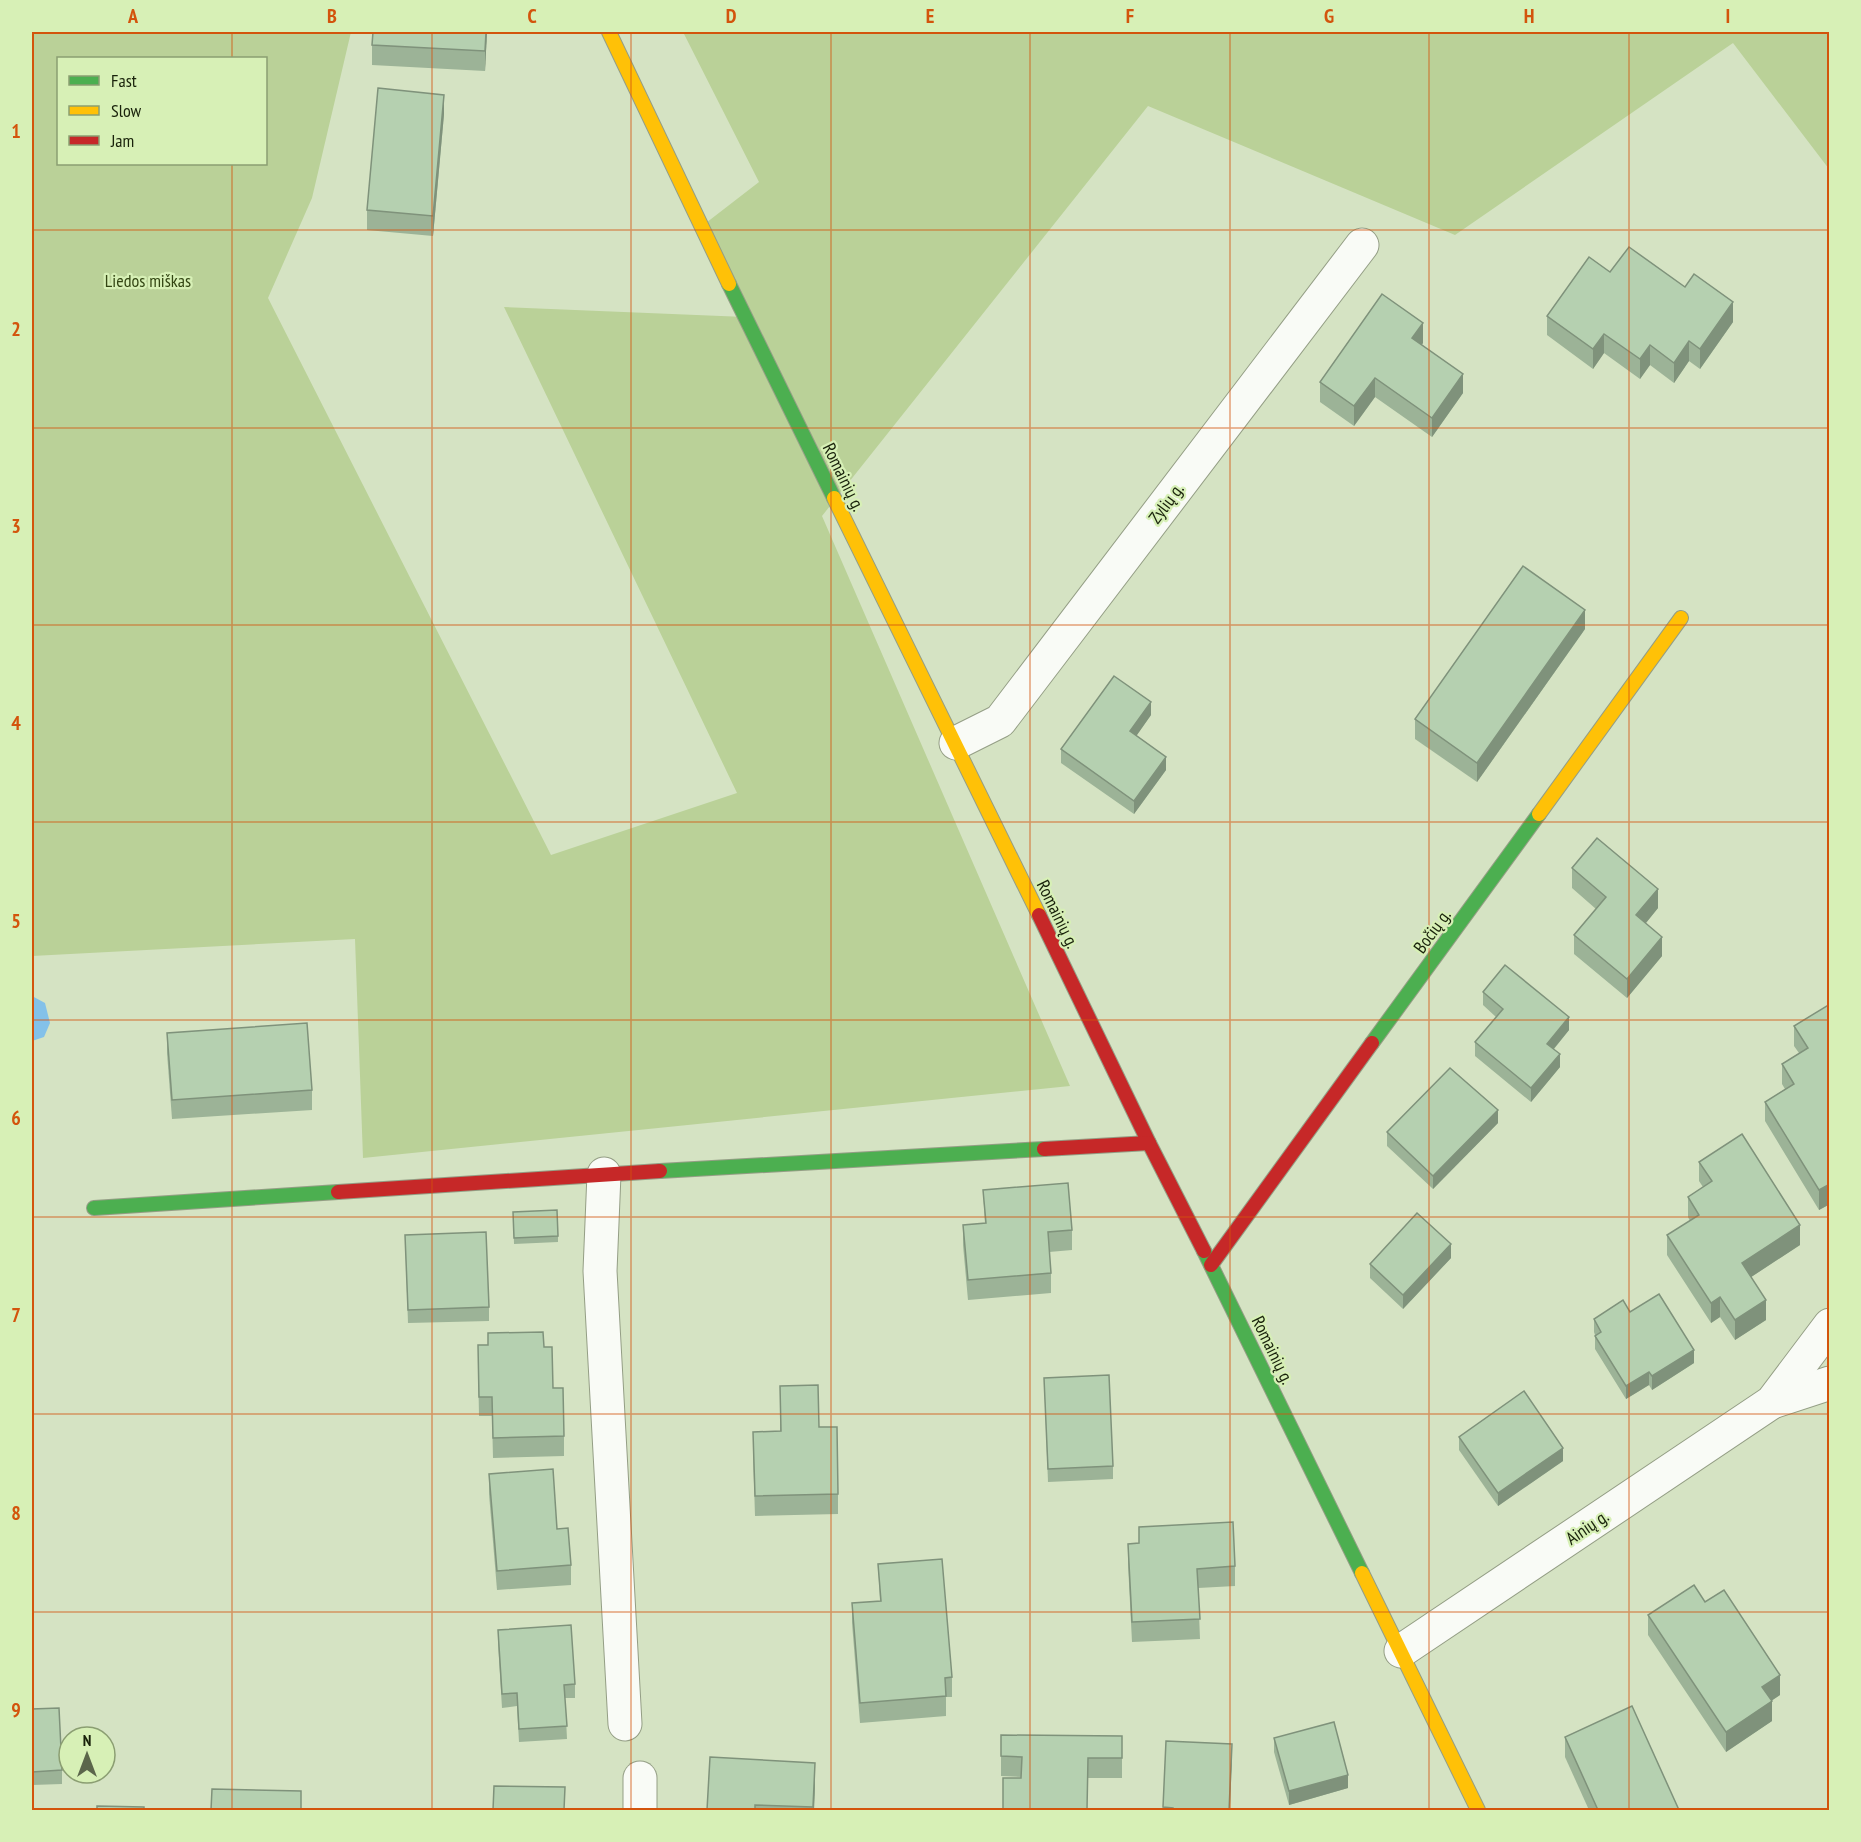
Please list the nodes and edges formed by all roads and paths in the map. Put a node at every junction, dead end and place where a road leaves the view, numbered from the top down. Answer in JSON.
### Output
{"nodes":[{"id":1,"x":609,"y":32,"type":"edge"},
{"id":2,"x":1362,"y":245,"type":"dead end"},
{"id":3,"x":1681,"y":618,"type":"dead end"},
{"id":4,"x":956,"y":743,"type":"junction"},
{"id":5,"x":1149,"y":1143,"type":"junction"},
{"id":6,"x":604,"y":1174,"type":"junction"},
{"id":7,"x":94,"y":1208,"type":"dead end"},
{"id":8,"x":1211,"y":1265,"type":"junction"},
{"id":9,"x":1830,"y":1325,"type":"edge"},
{"id":10,"x":1830,"y":1383,"type":"edge"},
{"id":11,"x":1772,"y":1402,"type":"junction"},
{"id":12,"x":1401,"y":1651,"type":"junction"},
{"id":13,"x":625,"y":1724,"type":"dead end"},
{"id":14,"x":640,"y":1779,"type":"dead end"},
{"id":15,"x":639,"y":1810,"type":"edge"},
{"id":16,"x":1478,"y":1810,"type":"edge"}],
"edges":[{"from":1,"to":4,"type":"main road","name":"Romainių g."},
{"from":2,"to":4,"type":"street","name":"Zylių g."},
{"from":3,"to":8,"type":"main road","name":"Bočių g."},
{"from":4,"to":5,"type":"main road","name":"Romainių g."},
{"from":5,"to":6,"type":"main road"},
{"from":5,"to":8,"type":"main road","name":"Romainių g."},
{"from":6,"to":7,"type":"main road"},
{"from":6,"to":13,"type":"street"},
{"from":8,"to":12,"type":"main road","name":"Romainių g."},
{"from":9,"to":11,"type":"street","name":"Ainių g."},
{"from":10,"to":11,"type":"street","name":"Ainių g."},
{"from":11,"to":12,"type":"street","name":"Ainių g."},
{"from":12,"to":16,"type":"main road","name":"Romainių g."},
{"from":14,"to":15,"type":"street"}]}
